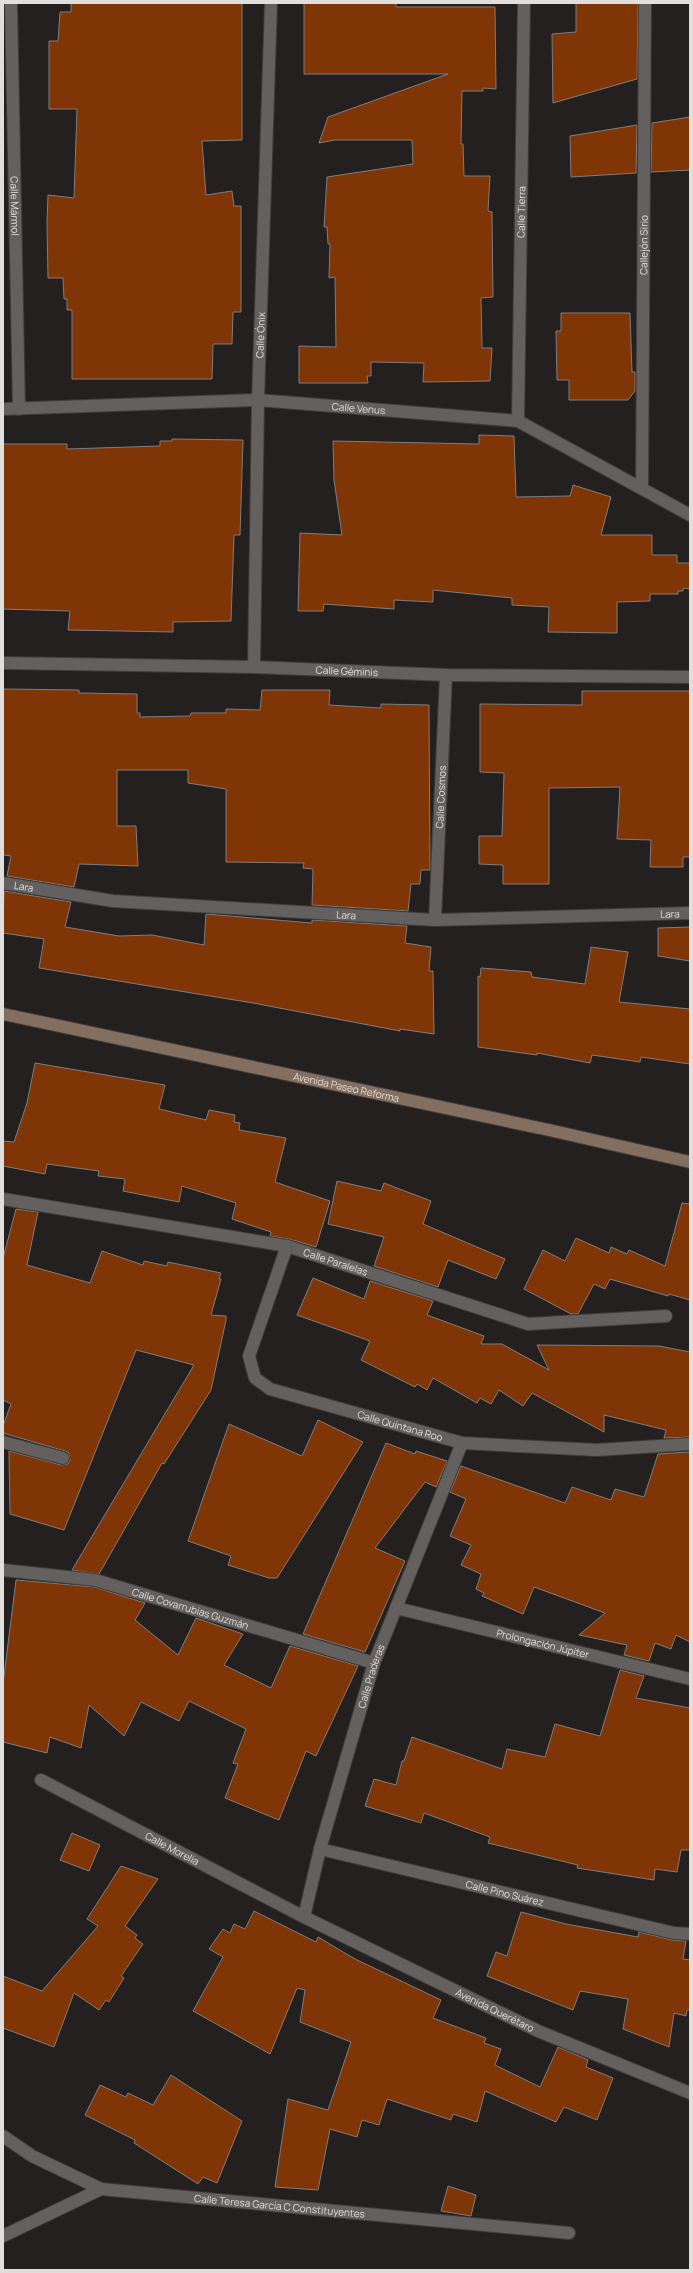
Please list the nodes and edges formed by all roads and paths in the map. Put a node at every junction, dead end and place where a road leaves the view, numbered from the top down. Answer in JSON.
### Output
{"nodes":[{"id":1,"x":10,"y":3,"type":"edge"},
{"id":2,"x":271,"y":3,"type":"edge"},
{"id":3,"x":524,"y":3,"type":"edge"},
{"id":4,"x":645,"y":3,"type":"edge"},
{"id":5,"x":258,"y":400,"type":"junction"},
{"id":6,"x":19,"y":408,"type":"junction"},
{"id":7,"x":3,"y":409,"type":"edge"},
{"id":8,"x":518,"y":421,"type":"junction"},
{"id":9,"x":642,"y":488,"type":"junction"},
{"id":10,"x":690,"y":515,"type":"edge"},
{"id":11,"x":3,"y":663,"type":"edge"},
{"id":12,"x":254,"y":667,"type":"junction"},
{"id":13,"x":446,"y":675,"type":"junction"},
{"id":14,"x":690,"y":677,"type":"edge"},
{"id":15,"x":3,"y":883,"type":"edge"},
{"id":16,"x":690,"y":913,"type":"edge"},
{"id":17,"x":435,"y":920,"type":"junction"},
{"id":18,"x":3,"y":1014,"type":"edge"},
{"id":19,"x":690,"y":1162,"type":"edge"},
{"id":20,"x":3,"y":1199,"type":"edge"},
{"id":21,"x":287,"y":1246,"type":"junction"},
{"id":22,"x":666,"y":1316,"type":"dead end"},
{"id":23,"x":3,"y":1442,"type":"edge"},
{"id":24,"x":462,"y":1443,"type":"junction"},
{"id":25,"x":690,"y":1444,"type":"edge"},
{"id":26,"x":63,"y":1458,"type":"dead end"},
{"id":27,"x":3,"y":1570,"type":"edge"},
{"id":28,"x":396,"y":1608,"type":"junction"},
{"id":29,"x":374,"y":1663,"type":"junction"},
{"id":30,"x":690,"y":1679,"type":"edge"},
{"id":31,"x":41,"y":1780,"type":"dead end"},
{"id":32,"x":320,"y":1849,"type":"junction"},
{"id":33,"x":304,"y":1917,"type":"junction"},
{"id":34,"x":690,"y":1934,"type":"edge"},
{"id":35,"x":690,"y":2093,"type":"edge"},
{"id":36,"x":3,"y":2136,"type":"edge"},
{"id":37,"x":101,"y":2189,"type":"junction"},
{"id":38,"x":569,"y":2233,"type":"dead end"},
{"id":39,"x":3,"y":2236,"type":"edge"}],
"edges":[{"from":1,"to":6,"type":"street","name":"Calle Mármol"},
{"from":2,"to":5,"type":"street","name":"Calle Ónix"},
{"from":3,"to":8,"type":"street","name":"Calle Tierra"},
{"from":4,"to":9,"type":"street","name":"Callejón Sirio"},
{"from":5,"to":6,"type":"street","name":"Calle Venus"},
{"from":5,"to":8,"type":"street","name":"Calle Venus"},
{"from":5,"to":12,"type":"street","name":"Calle Ónix"},
{"from":6,"to":7,"type":"street","name":"Calle Venus"},
{"from":8,"to":9,"type":"street","name":"Calle Venus"},
{"from":9,"to":10,"type":"street","name":"Calle Venus"},
{"from":11,"to":12,"type":"street","name":"Calle Géminis"},
{"from":12,"to":13,"type":"street","name":"Calle Géminis"},
{"from":13,"to":14,"type":"street","name":"Calle Géminis"},
{"from":13,"to":17,"type":"street","name":"Calle Cosmos"},
{"from":15,"to":17,"type":"street","name":"Lara"},
{"from":16,"to":17,"type":"street","name":"Lara"},
{"from":18,"to":19,"type":"main road","name":"Avenida Paseo Reforma"},
{"from":20,"to":21,"type":"street","name":"Calle Paralelas"},
{"from":21,"to":22,"type":"street","name":"Calle Paralelas"},
{"from":21,"to":24,"type":"street","name":"Calle Quintana Roo"},
{"from":23,"to":26,"type":"street"},
{"from":24,"to":25,"type":"street","name":"Calle Quintana Roo"},
{"from":24,"to":28,"type":"street","name":"Calle Praderas"},
{"from":27,"to":29,"type":"street","name":"Calle Covarrubias Guzmán"},
{"from":28,"to":29,"type":"street","name":"Calle Praderas"},
{"from":28,"to":30,"type":"street","name":"Prolongación Júpiter"},
{"from":29,"to":32,"type":"street","name":"Calle Praderas"},
{"from":31,"to":33,"type":"street","name":"Calle Morelia"},
{"from":32,"to":33,"type":"street","name":"Calle Praderas"},
{"from":32,"to":34,"type":"street","name":"Calle Pino Suárez"},
{"from":33,"to":35,"type":"street","name":"Avenida Querétaro"},
{"from":36,"to":37,"type":"street","name":"Calle Teresa García C Constituyentes"},
{"from":37,"to":38,"type":"street","name":"Calle Teresa García C Constituyentes"},
{"from":37,"to":39,"type":"street"}]}
